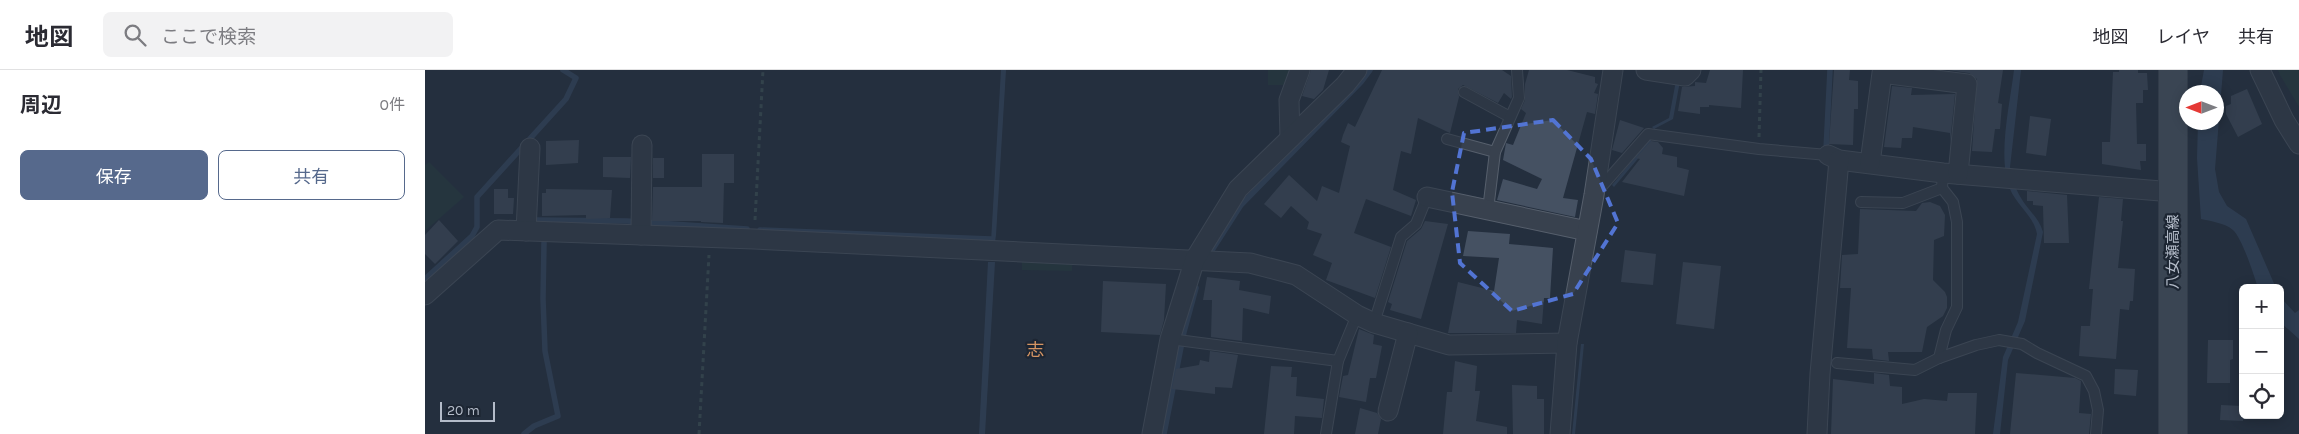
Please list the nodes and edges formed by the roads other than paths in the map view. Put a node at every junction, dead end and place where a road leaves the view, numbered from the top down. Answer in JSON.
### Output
{"nodes":[{"id":1,"x":1300,"y":70,"type":"edge"},
{"id":2,"x":1357,"y":70,"type":"edge"},
{"id":3,"x":1517,"y":70,"type":"edge"},
{"id":4,"x":1613,"y":70,"type":"edge"},
{"id":5,"x":1645,"y":70,"type":"edge"},
{"id":6,"x":1691,"y":70,"type":"edge"},
{"id":7,"x":2173,"y":70,"type":"edge"},
{"id":8,"x":2260,"y":70,"type":"edge"},
{"id":9,"x":1464,"y":92,"type":"dead end"},
{"id":10,"x":1510,"y":117,"type":"junction"},
{"id":11,"x":1290,"y":138,"type":"junction"},
{"id":12,"x":1447,"y":139,"type":"dead end"},
{"id":13,"x":2299,"y":144,"type":"edge"},
{"id":14,"x":642,"y":145,"type":"dead end"},
{"id":15,"x":530,"y":148,"type":"dead end"},
{"id":16,"x":1495,"y":152,"type":"junction"},
{"id":17,"x":1834,"y":157,"type":"junction"},
{"id":18,"x":1870,"y":164,"type":"junction"},
{"id":19,"x":1948,"y":178,"type":"junction"},
{"id":20,"x":2173,"y":192,"type":"junction"},
{"id":21,"x":1594,"y":195,"type":"junction"},
{"id":22,"x":1427,"y":197,"type":"joint"},
{"id":23,"x":1861,"y":202,"type":"dead end"},
{"id":24,"x":1488,"y":210,"type":"junction"},
{"id":25,"x":526,"y":231,"type":"junction"},
{"id":26,"x":1587,"y":231,"type":"junction"},
{"id":27,"x":641,"y":235,"type":"junction"},
{"id":28,"x":1195,"y":259,"type":"junction"},
{"id":29,"x":425,"y":295,"type":"edge"},
{"id":30,"x":1357,"y":315,"type":"junction"},
{"id":31,"x":1374,"y":323,"type":"junction"},
{"id":32,"x":1407,"y":333,"type":"junction"},
{"id":33,"x":1170,"y":339,"type":"junction"},
{"id":34,"x":1567,"y":343,"type":"junction"},
{"id":35,"x":1939,"y":358,"type":"junction"},
{"id":36,"x":1338,"y":361,"type":"junction"},
{"id":37,"x":1837,"y":363,"type":"dead end"},
{"id":38,"x":1388,"y":411,"type":"dead end"},
{"id":39,"x":1152,"y":434,"type":"edge"},
{"id":40,"x":1326,"y":434,"type":"edge"},
{"id":41,"x":1560,"y":434,"type":"edge"},
{"id":42,"x":1817,"y":434,"type":"edge"},
{"id":43,"x":2096,"y":434,"type":"edge"},
{"id":44,"x":2173,"y":434,"type":"edge"}],
"edges":[{"from":1,"to":11,"type":"street"},
{"from":2,"to":11,"type":"street"},
{"from":3,"to":10,"type":"lane"},
{"from":4,"to":21,"type":"street"},
{"from":5,"to":6,"type":"street"},
{"from":7,"to":20,"type":"main road","name":"八女瀬高線"},
{"from":8,"to":13,"type":"street"},
{"from":9,"to":10,"type":"lane"},
{"from":10,"to":16,"type":"lane"},
{"from":11,"to":28,"type":"street"},
{"from":12,"to":16,"type":"lane"},
{"from":14,"to":27,"type":"street"},
{"from":15,"to":25,"type":"street"},
{"from":16,"to":24,"type":"lane"},
{"from":17,"to":18,"type":"street"},
{"from":17,"to":21,"type":"lane"},
{"from":17,"to":42,"type":"street"},
{"from":18,"to":19,"type":"street"},
{"from":18,"to":19,"type":"street"},
{"from":19,"to":20,"type":"street"},
{"from":19,"to":23,"type":"lane"},
{"from":19,"to":35,"type":"lane"},
{"from":20,"to":44,"type":"main road","name":"八女瀬高線"},
{"from":21,"to":26,"type":"street"},
{"from":22,"to":24,"type":"street"},
{"from":22,"to":31,"type":"lane"},
{"from":24,"to":26,"type":"street"},
{"from":25,"to":27,"type":"street"},
{"from":25,"to":29,"type":"street"},
{"from":26,"to":34,"type":"street"},
{"from":27,"to":28,"type":"street"},
{"from":28,"to":30,"type":"street"},
{"from":28,"to":33,"type":"street"},
{"from":30,"to":31,"type":"street"},
{"from":30,"to":36,"type":"lane"},
{"from":31,"to":32,"type":"street"},
{"from":32,"to":34,"type":"street"},
{"from":32,"to":38,"type":"street"},
{"from":33,"to":36,"type":"lane"},
{"from":33,"to":39,"type":"street"},
{"from":34,"to":41,"type":"street"},
{"from":35,"to":37,"type":"lane"},
{"from":35,"to":43,"type":"lane"},
{"from":36,"to":40,"type":"lane"}]}
